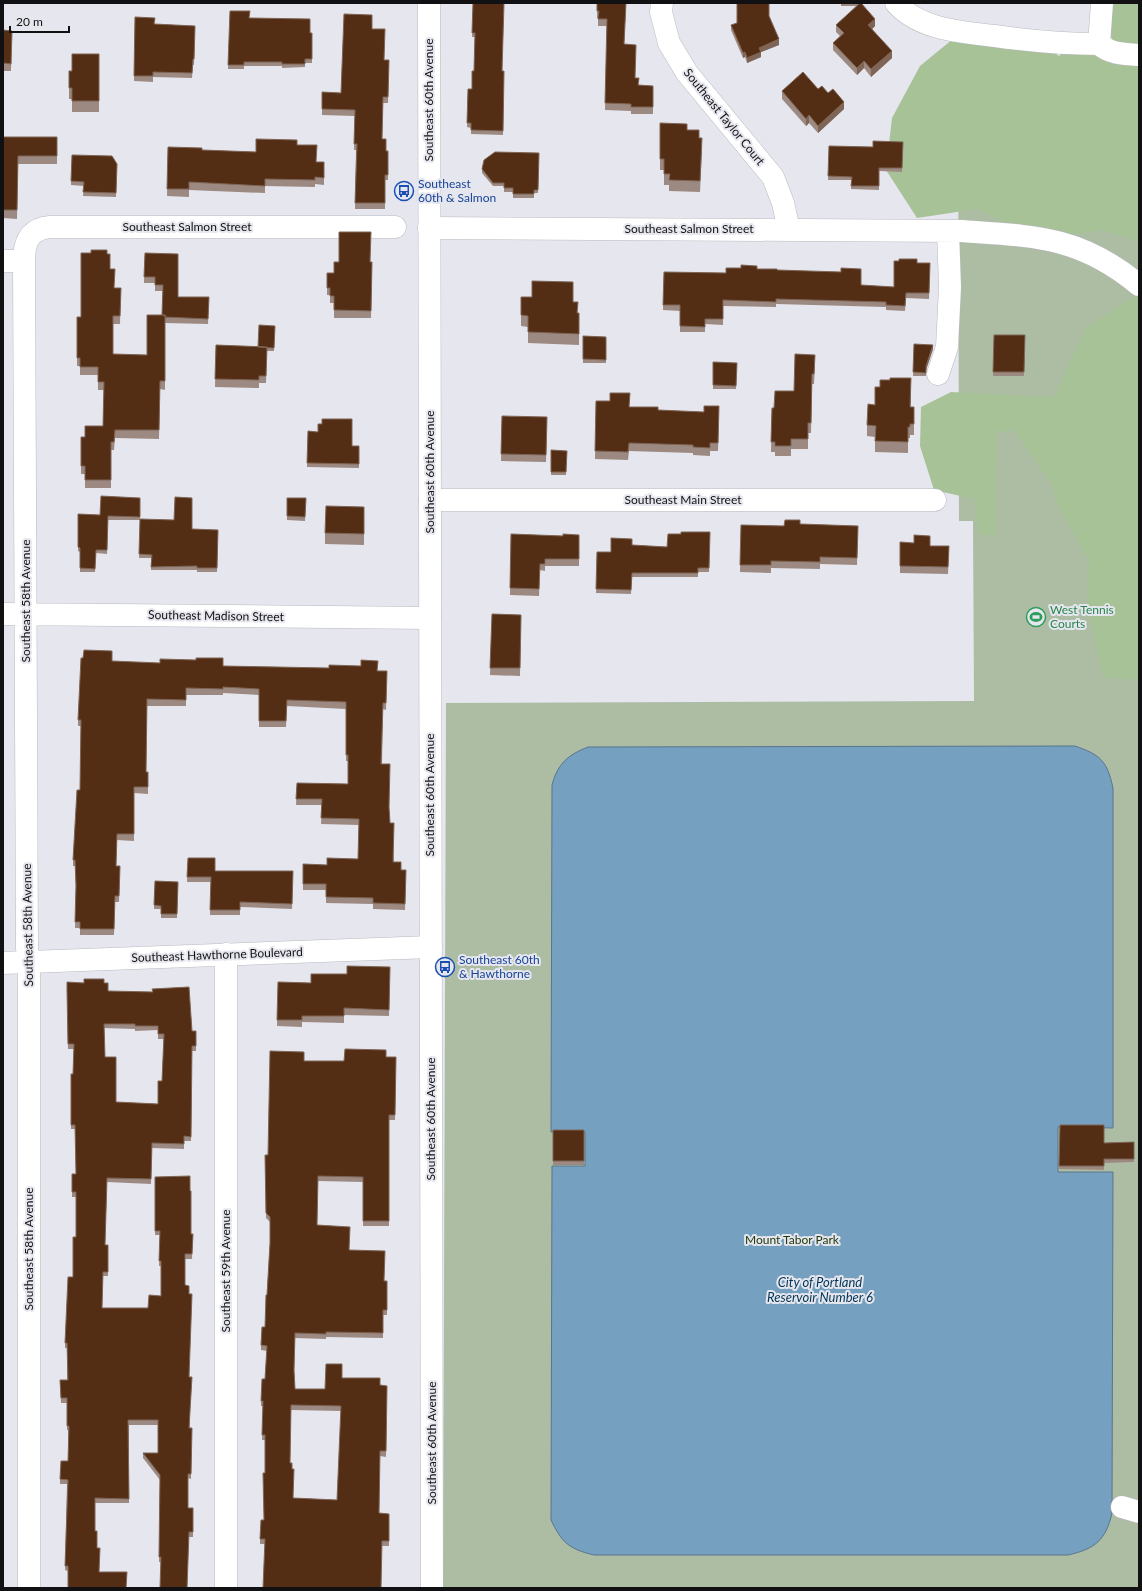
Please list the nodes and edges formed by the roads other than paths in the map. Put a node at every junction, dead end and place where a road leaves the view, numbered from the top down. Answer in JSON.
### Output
{"nodes":[{"id":1,"x":429,"y":3,"type":"edge"},
{"id":2,"x":662,"y":3,"type":"edge"},
{"id":3,"x":896,"y":3,"type":"edge"},
{"id":4,"x":1102,"y":3,"type":"edge"},
{"id":5,"x":1099,"y":44,"type":"junction"},
{"id":6,"x":1139,"y":56,"type":"edge"},
{"id":7,"x":395,"y":227,"type":"dead end"},
{"id":8,"x":429,"y":228,"type":"junction"},
{"id":9,"x":789,"y":230,"type":"junction"},
{"id":10,"x":948,"y":231,"type":"junction"},
{"id":11,"x":13,"y":261,"type":"edge"},
{"id":12,"x":1139,"y":285,"type":"edge"},
{"id":13,"x":938,"y":374,"type":"dead end"},
{"id":14,"x":430,"y":500,"type":"junction"},
{"id":15,"x":935,"y":500,"type":"dead end"},
{"id":16,"x":3,"y":614,"type":"edge"},
{"id":17,"x":26,"y":614,"type":"junction"},
{"id":18,"x":430,"y":618,"type":"junction"},
{"id":19,"x":431,"y":947,"type":"junction"},
{"id":20,"x":226,"y":954,"type":"junction"},
{"id":21,"x":29,"y":962,"type":"junction"},
{"id":22,"x":3,"y":963,"type":"edge"},
{"id":23,"x":29,"y":1588,"type":"edge"},
{"id":24,"x":226,"y":1588,"type":"edge"},
{"id":25,"x":432,"y":1588,"type":"edge"}],
"edges":[{"from":1,"to":8,"type":"street","name":"Southeast 60th Avenue"},
{"from":2,"to":9,"type":"street","name":"Southeast Taylor Court"},
{"from":3,"to":5,"type":"street"},
{"from":4,"to":5,"type":"street"},
{"from":5,"to":6,"type":"street"},
{"from":7,"to":11,"type":"street","name":"Southeast Salmon Street"},
{"from":8,"to":9,"type":"street","name":"Southeast Salmon Street"},
{"from":8,"to":14,"type":"street","name":"Southeast 60th Avenue"},
{"from":9,"to":10,"type":"street","name":"Southeast Salmon Street"},
{"from":10,"to":12,"type":"street","name":"Southeast Salmon Street"},
{"from":10,"to":13,"type":"street"},
{"from":11,"to":17,"type":"street","name":"Southeast 58th Avenue"},
{"from":14,"to":15,"type":"street","name":"Southeast Main Street"},
{"from":14,"to":18,"type":"street","name":"Southeast 60th Avenue"},
{"from":16,"to":17,"type":"street","name":"Southeast Madison Street"},
{"from":17,"to":18,"type":"street","name":"Southeast Madison Street"},
{"from":17,"to":21,"type":"street","name":"Southeast 58th Avenue"},
{"from":18,"to":19,"type":"street","name":"Southeast 60th Avenue"},
{"from":19,"to":20,"type":"street","name":"Southeast Hawthorne Boulevard"},
{"from":19,"to":25,"type":"street","name":"Southeast 60th Avenue"},
{"from":20,"to":21,"type":"street","name":"Southeast Hawthorne Boulevard"},
{"from":20,"to":24,"type":"street","name":"Southeast 59th Avenue"},
{"from":21,"to":22,"type":"street","name":"Southeast Hawthorne Boulevard"},
{"from":21,"to":23,"type":"street","name":"Southeast 58th Avenue"}]}
